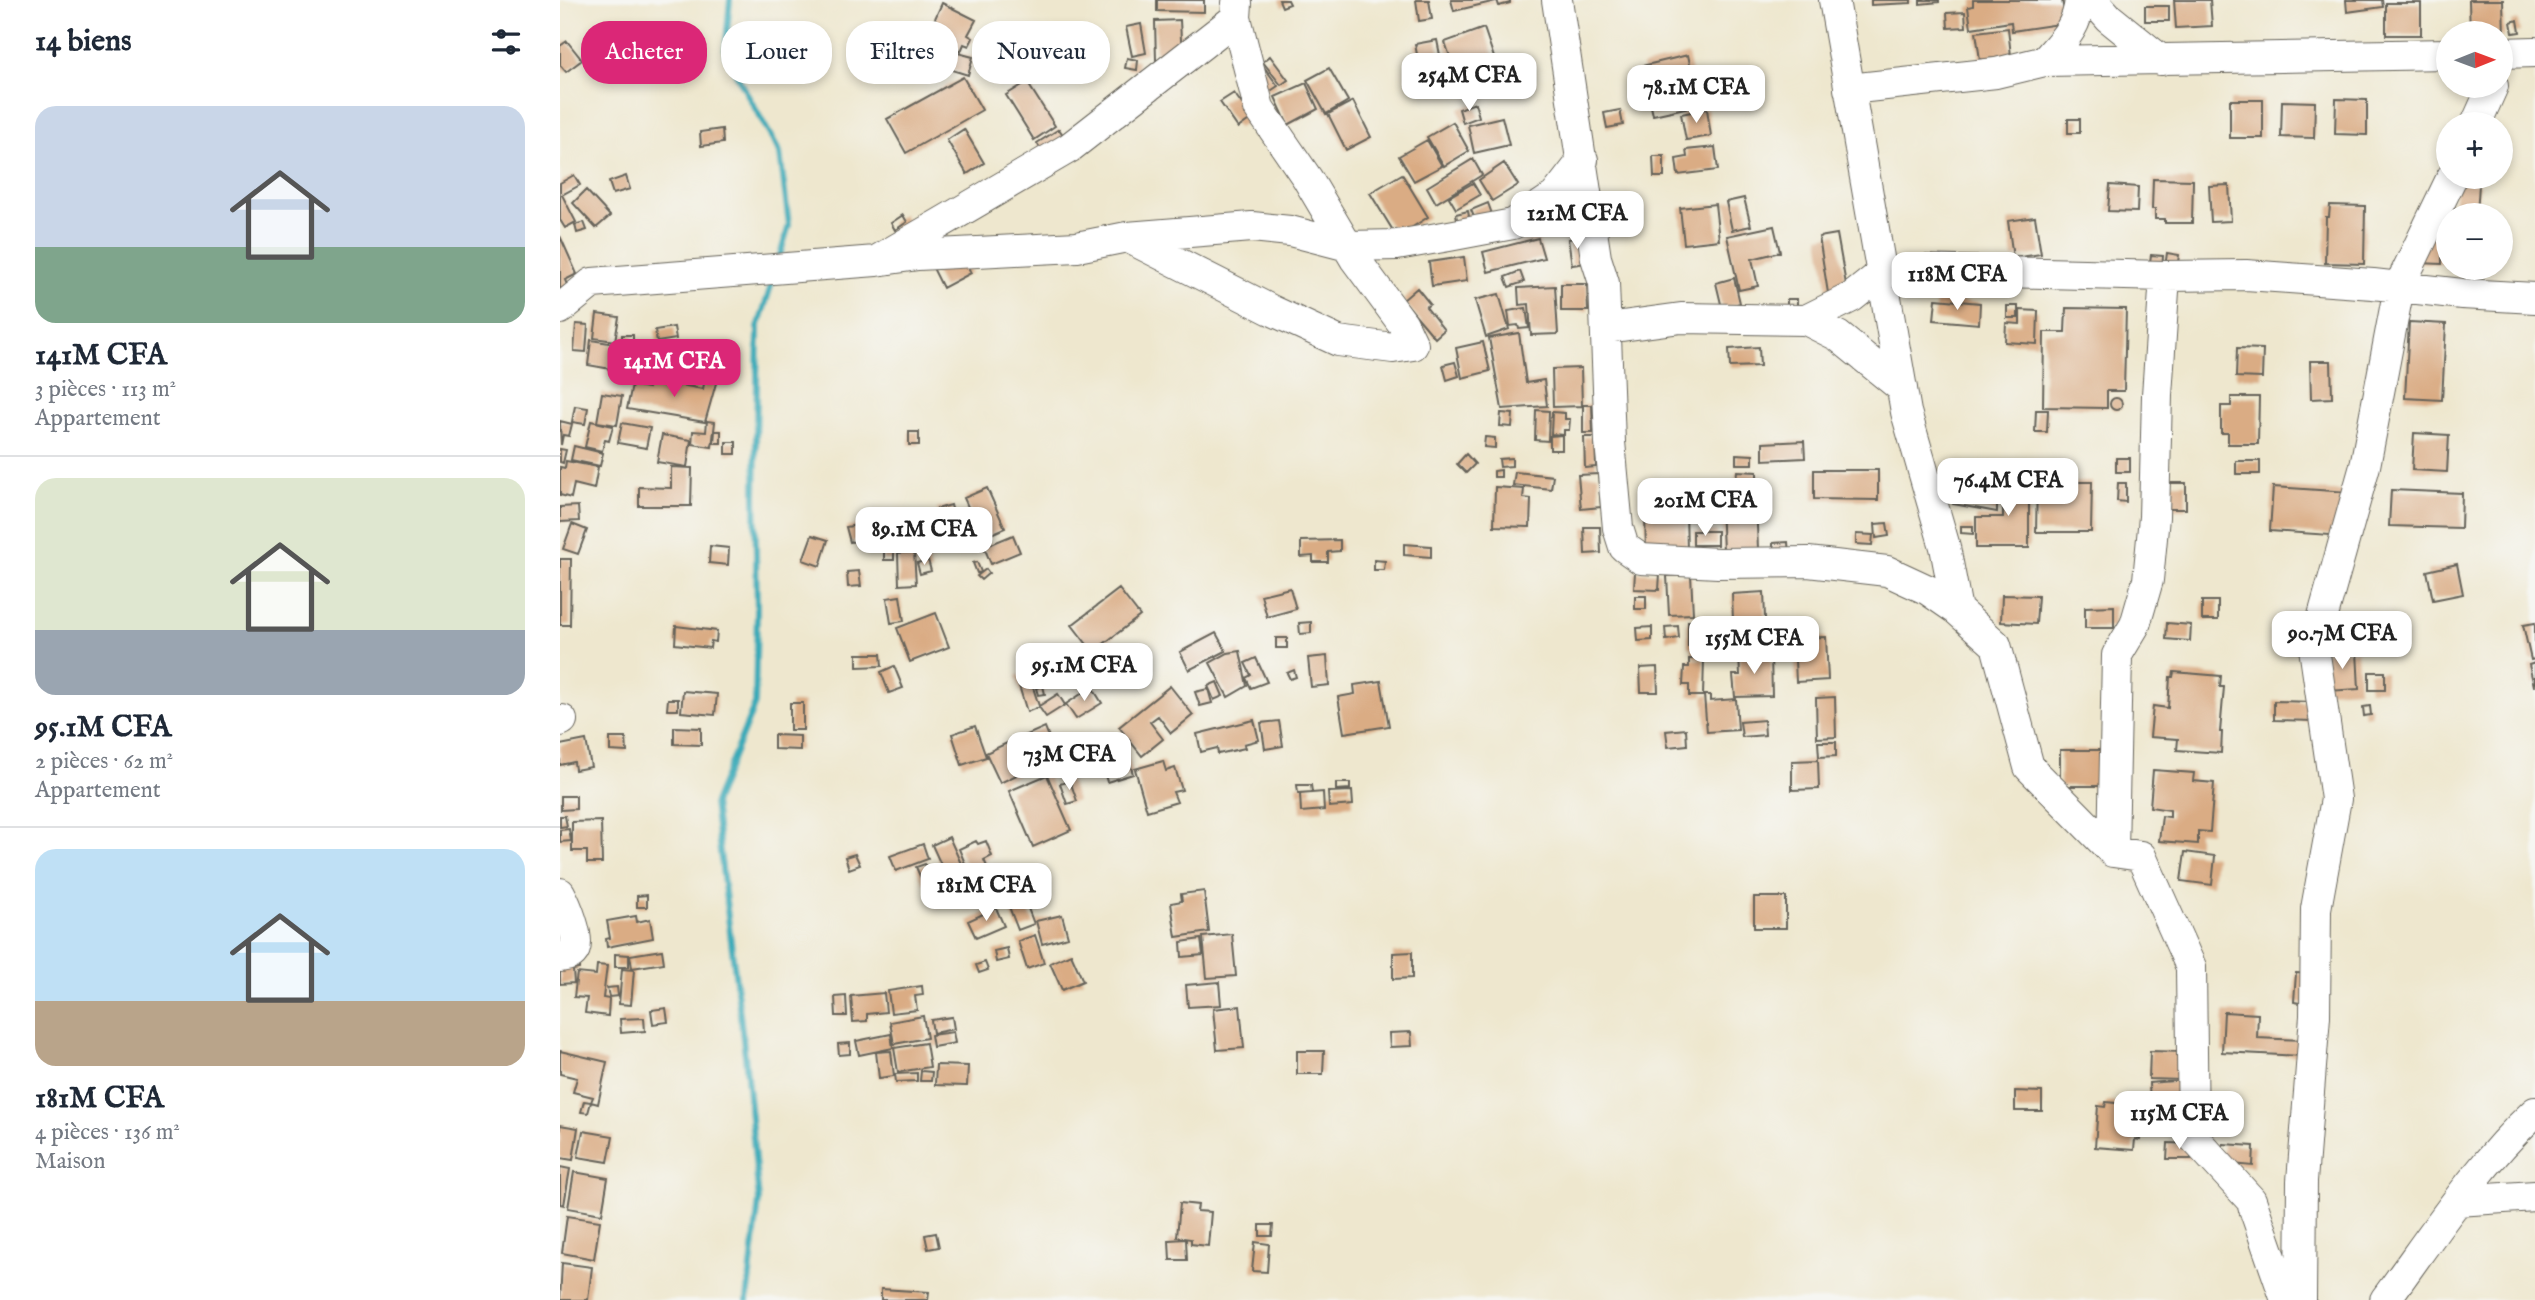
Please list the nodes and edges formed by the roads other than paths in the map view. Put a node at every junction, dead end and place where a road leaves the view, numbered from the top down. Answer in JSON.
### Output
{"nodes":[{"id":1,"x":1557,"y":0,"type":"edge"},
{"id":2,"x":1834,"y":0,"type":"edge"},
{"id":3,"x":2080,"y":0,"type":"edge"},
{"id":4,"x":2094,"y":0,"type":"edge"},
{"id":5,"x":1237,"y":9,"type":"edge"},
{"id":6,"x":2436,"y":54,"type":"edge"},
{"id":7,"x":2045,"y":61,"type":"junction"},
{"id":8,"x":2161,"y":61,"type":"junction"},
{"id":9,"x":1849,"y":89,"type":"junction"},
{"id":10,"x":1583,"y":160,"type":"junction"},
{"id":11,"x":2446,"y":189,"type":"edge"},
{"id":12,"x":1127,"y":237,"type":"junction"},
{"id":13,"x":1348,"y":246,"type":"junction"},
{"id":14,"x":876,"y":261,"type":"junction"},
{"id":15,"x":1881,"y":274,"type":"junction"},
{"id":16,"x":2165,"y":276,"type":"junction"},
{"id":17,"x":2399,"y":287,"type":"junction"},
{"id":18,"x":2535,"y":298,"type":"edge"},
{"id":19,"x":560,"y":309,"type":"edge"},
{"id":20,"x":1807,"y":320,"type":"junction"},
{"id":21,"x":1607,"y":328,"type":"junction"},
{"id":22,"x":1902,"y":388,"type":"junction"},
{"id":23,"x":1957,"y":610,"type":"junction"},
{"id":24,"x":2113,"y":852,"type":"junction"},
{"id":25,"x":560,"y":893,"type":"edge"},
{"id":26,"x":560,"y":957,"type":"edge"},
{"id":27,"x":2535,"y":1112,"type":"edge"},
{"id":28,"x":2535,"y":1196,"type":"edge"},
{"id":29,"x":2457,"y":1202,"type":"junction"},
{"id":30,"x":2286,"y":1300,"type":"edge"},
{"id":31,"x":2301,"y":1300,"type":"edge"},
{"id":32,"x":2385,"y":1300,"type":"edge"}],
"edges":[{"from":1,"to":10,"type":"street"},
{"from":2,"to":9,"type":"street"},
{"from":3,"to":7,"type":"street"},
{"from":4,"to":8,"type":"street"},
{"from":5,"to":13,"type":"street"},
{"from":5,"to":14,"type":"street"},
{"from":6,"to":8,"type":"street"},
{"from":7,"to":8,"type":"street"},
{"from":7,"to":9,"type":"street"},
{"from":9,"to":15,"type":"street"},
{"from":10,"to":13,"type":"street"},
{"from":10,"to":21,"type":"street"},
{"from":11,"to":17,"type":"street"},
{"from":12,"to":13,"type":"street"},
{"from":12,"to":13,"type":"street"},
{"from":12,"to":14,"type":"street"},
{"from":14,"to":19,"type":"street"},
{"from":15,"to":16,"type":"street"},
{"from":15,"to":20,"type":"street"},
{"from":15,"to":22,"type":"street"},
{"from":16,"to":17,"type":"street"},
{"from":16,"to":24,"type":"street"},
{"from":17,"to":18,"type":"street"},
{"from":17,"to":31,"type":"street"},
{"from":20,"to":21,"type":"street"},
{"from":20,"to":22,"type":"street"},
{"from":21,"to":23,"type":"street"},
{"from":22,"to":23,"type":"street"},
{"from":23,"to":24,"type":"street"},
{"from":24,"to":30,"type":"street"},
{"from":25,"to":26,"type":"street"},
{"from":27,"to":29,"type":"street"},
{"from":28,"to":29,"type":"street"},
{"from":29,"to":32,"type":"street"}]}
